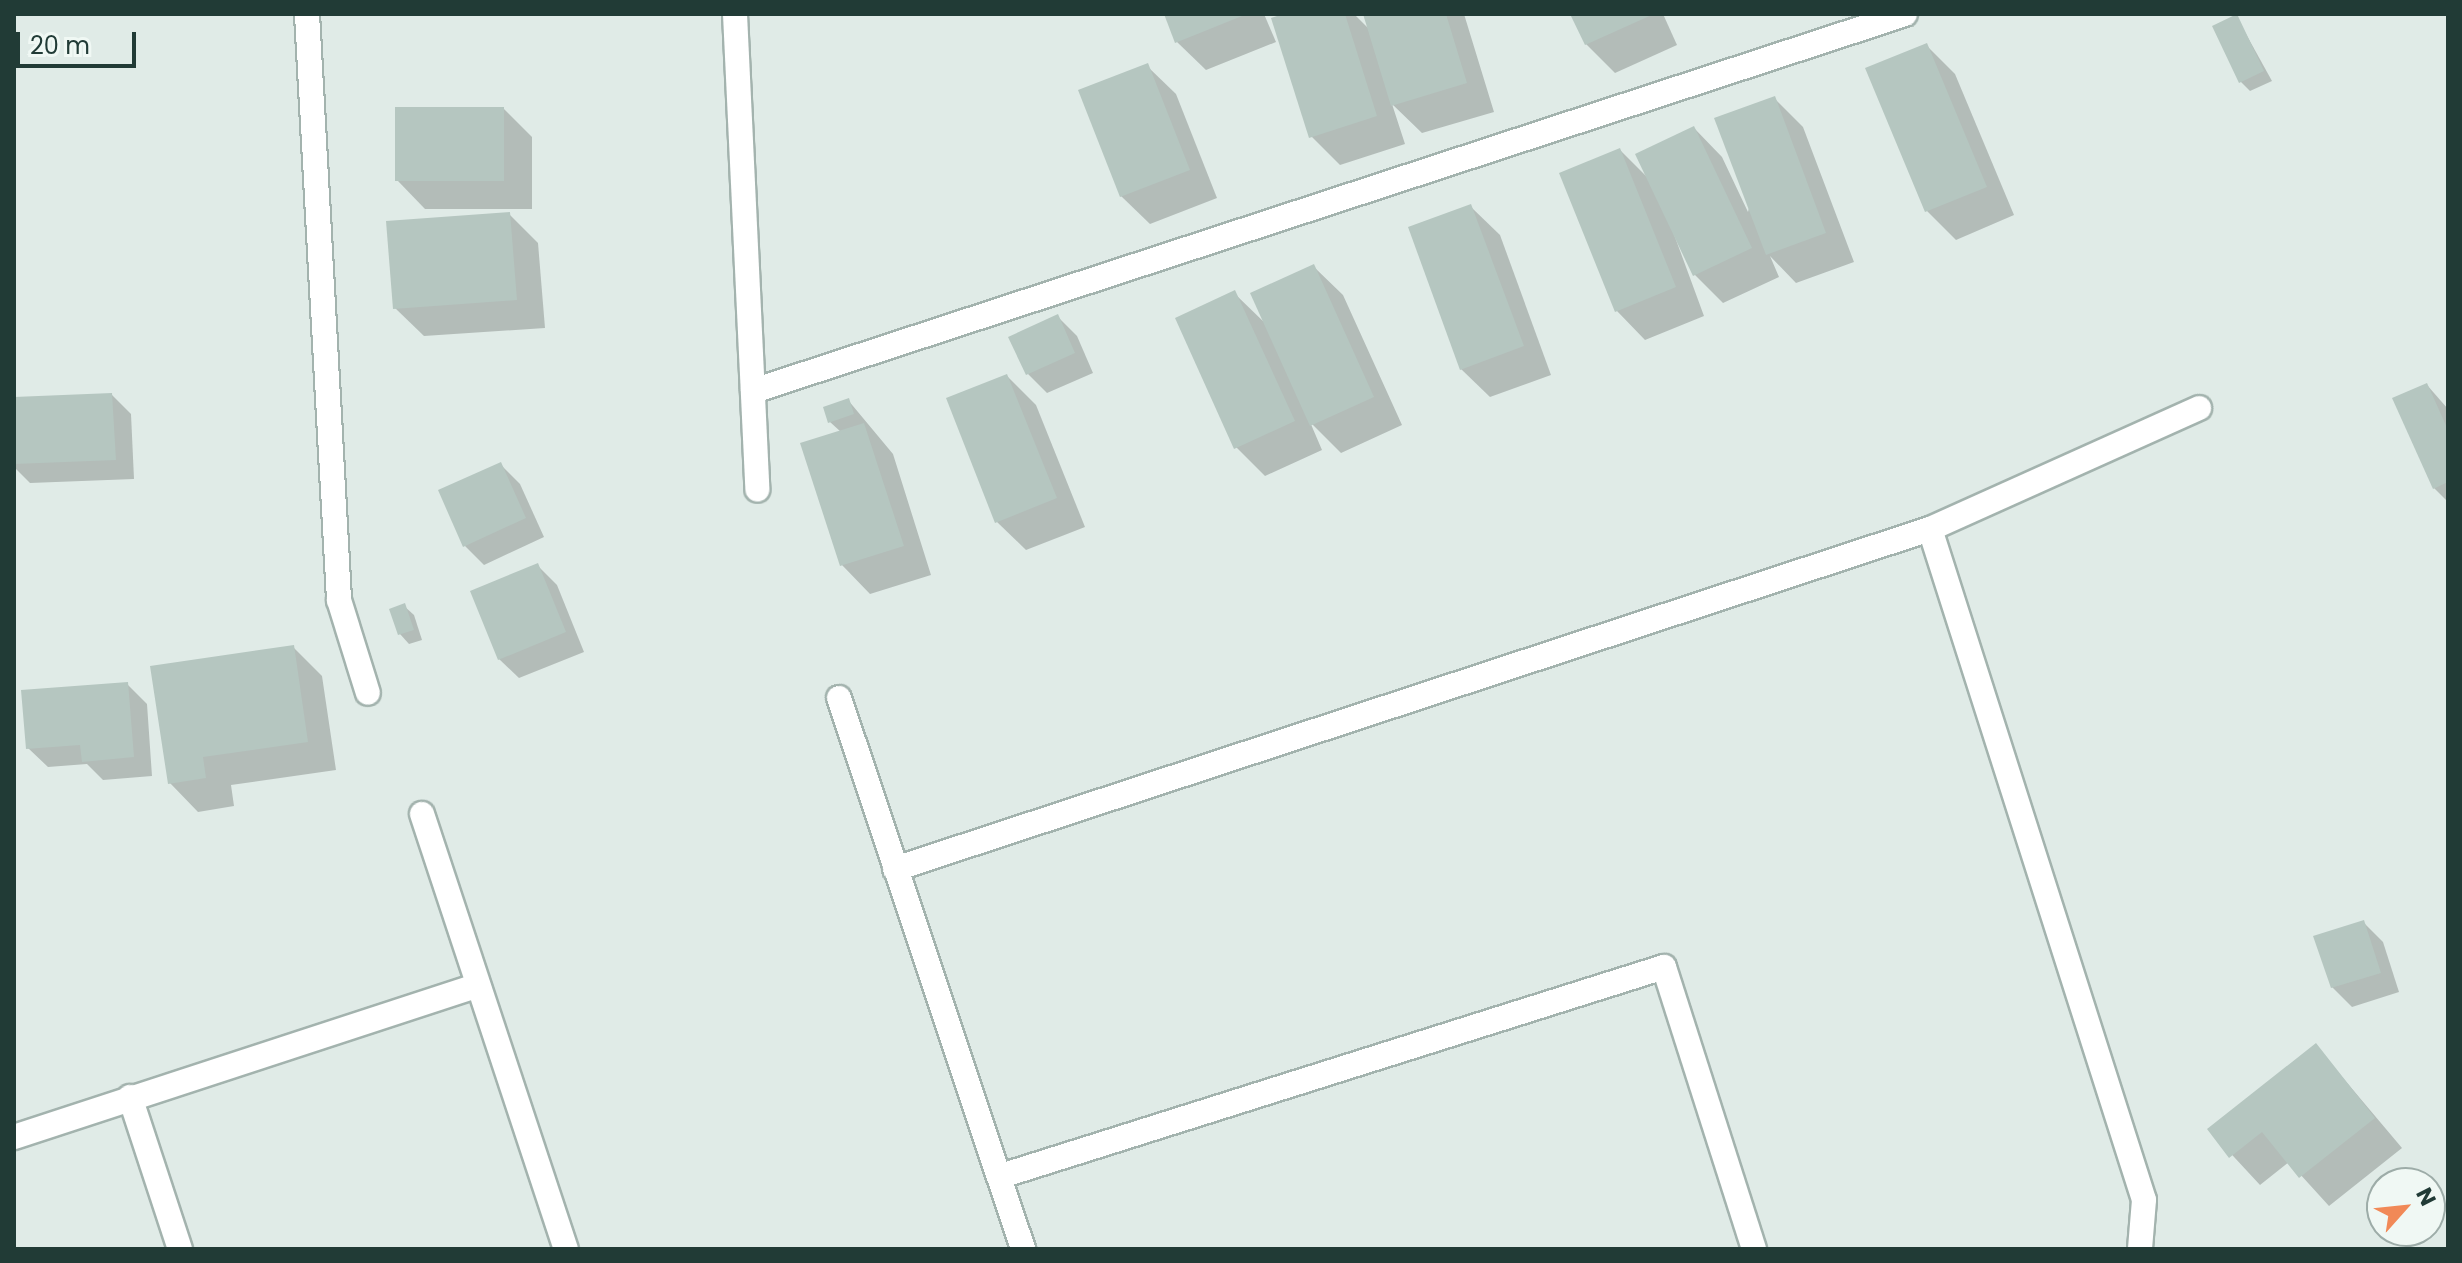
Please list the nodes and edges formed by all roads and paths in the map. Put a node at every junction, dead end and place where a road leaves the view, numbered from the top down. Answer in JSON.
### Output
{"nodes":[{"id":1,"x":307,"y":14,"type":"edge"},
{"id":2,"x":735,"y":14,"type":"edge"},
{"id":3,"x":1905,"y":14,"type":"edge"},
{"id":4,"x":753,"y":391,"type":"junction"},
{"id":5,"x":2199,"y":408,"type":"dead end"},
{"id":6,"x":757,"y":489,"type":"dead end"},
{"id":7,"x":1930,"y":529,"type":"junction"},
{"id":8,"x":368,"y":693,"type":"dead end"},
{"id":9,"x":839,"y":698,"type":"dead end"},
{"id":10,"x":422,"y":814,"type":"dead end"},
{"id":11,"x":895,"y":869,"type":"junction"},
{"id":12,"x":478,"y":985,"type":"junction"},
{"id":13,"x":130,"y":1097,"type":"junction"},
{"id":14,"x":14,"y":1137,"type":"edge"},
{"id":15,"x":1001,"y":1176,"type":"junction"},
{"id":16,"x":180,"y":1249,"type":"edge"},
{"id":17,"x":566,"y":1249,"type":"edge"},
{"id":18,"x":1023,"y":1249,"type":"edge"},
{"id":19,"x":1754,"y":1249,"type":"edge"},
{"id":20,"x":2140,"y":1249,"type":"edge"}],
"edges":[{"from":1,"to":8,"type":"street"},
{"from":2,"to":4,"type":"street"},
{"from":3,"to":4,"type":"street"},
{"from":4,"to":6,"type":"street"},
{"from":5,"to":7,"type":"street"},
{"from":7,"to":11,"type":"street"},
{"from":7,"to":20,"type":"street"},
{"from":9,"to":11,"type":"street"},
{"from":10,"to":12,"type":"street"},
{"from":11,"to":15,"type":"street"},
{"from":12,"to":13,"type":"street"},
{"from":12,"to":17,"type":"street"},
{"from":13,"to":14,"type":"street"},
{"from":13,"to":16,"type":"street"},
{"from":15,"to":18,"type":"street"},
{"from":15,"to":19,"type":"street"}]}
